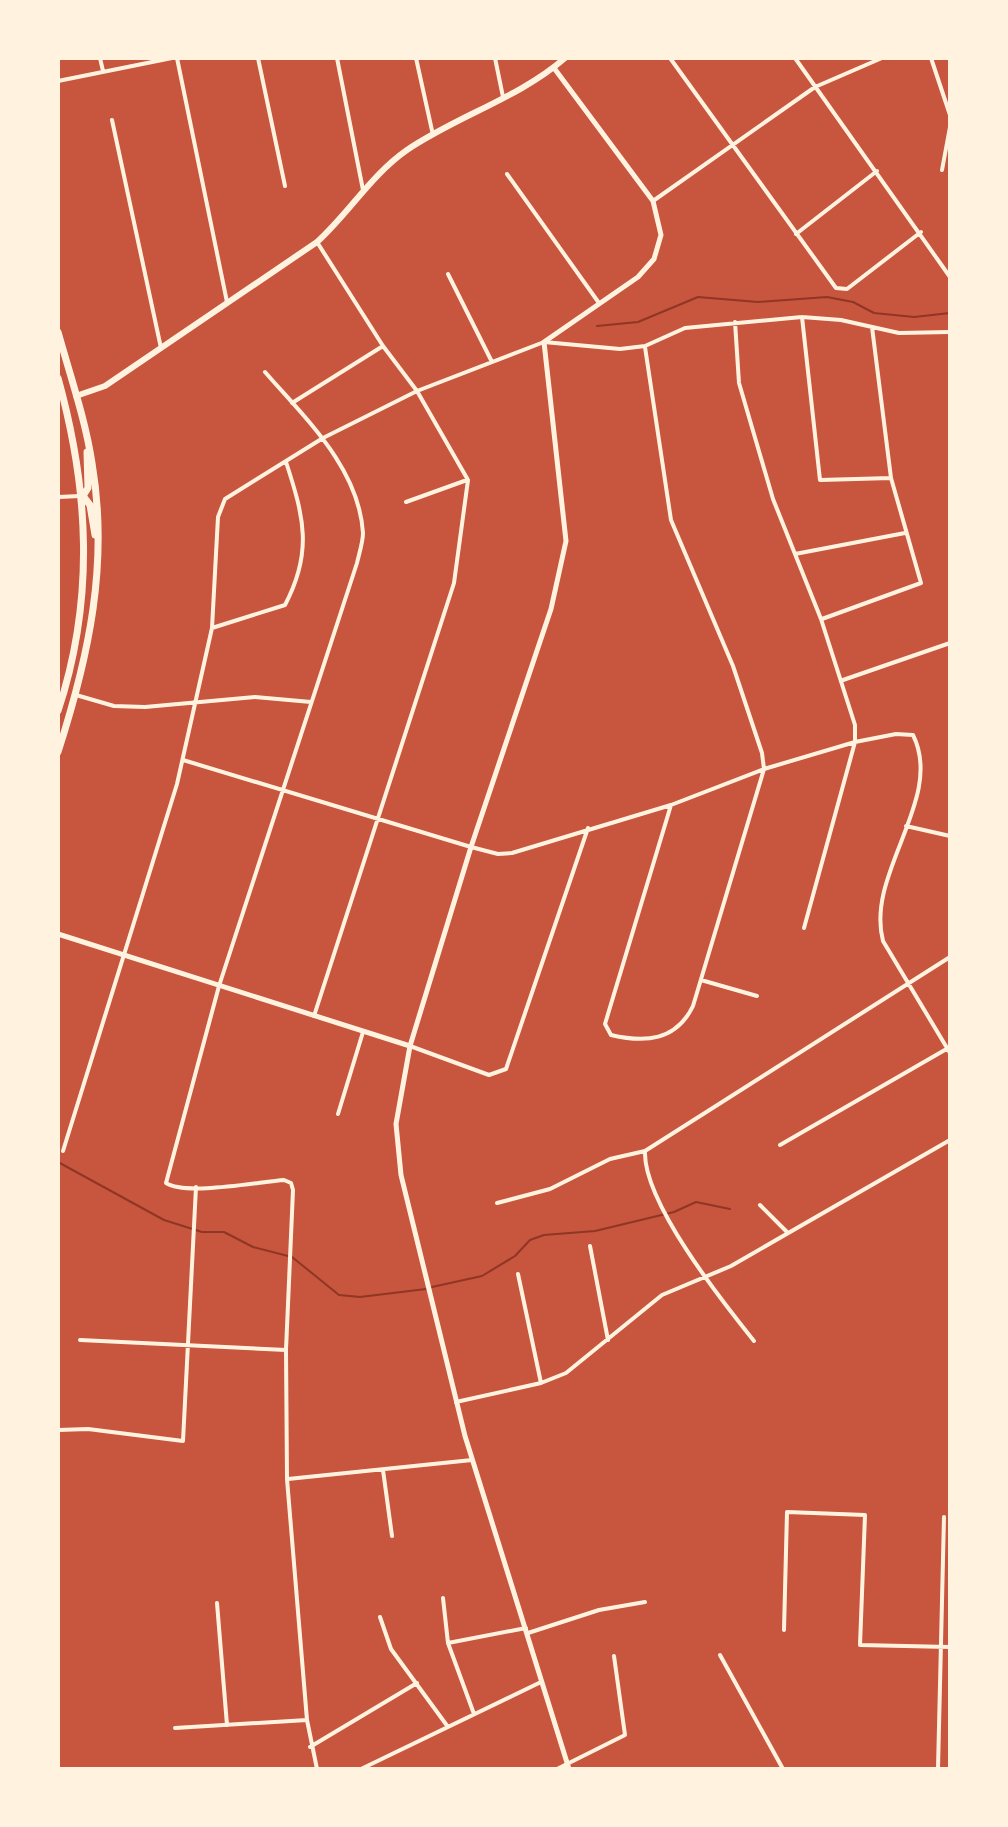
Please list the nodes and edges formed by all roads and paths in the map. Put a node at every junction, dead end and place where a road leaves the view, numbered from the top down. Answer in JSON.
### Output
{"nodes":[{"id":1,"x":100,"y":58,"type":"edge"},
{"id":2,"x":174,"y":58,"type":"edge"},
{"id":3,"x":258,"y":58,"type":"edge"},
{"id":4,"x":337,"y":58,"type":"edge"},
{"id":5,"x":416,"y":58,"type":"edge"},
{"id":6,"x":495,"y":58,"type":"edge"},
{"id":7,"x":565,"y":58,"type":"edge"},
{"id":8,"x":670,"y":58,"type":"edge"},
{"id":9,"x":795,"y":58,"type":"edge"},
{"id":10,"x":882,"y":58,"type":"edge"},
{"id":11,"x":931,"y":58,"type":"edge"},
{"id":12,"x":554,"y":68,"type":"junction"},
{"id":13,"x":103,"y":71,"type":"junction"},
{"id":14,"x":58,"y":81,"type":"edge"},
{"id":15,"x":815,"y":87,"type":"junction"},
{"id":16,"x":503,"y":97,"type":"junction"},
{"id":17,"x":950,"y":115,"type":"edge"},
{"id":18,"x":112,"y":120,"type":"dead end"},
{"id":19,"x":950,"y":127,"type":"edge"},
{"id":20,"x":433,"y":135,"type":"junction"},
{"id":21,"x":731,"y":144,"type":"junction"},
{"id":22,"x":942,"y":170,"type":"dead end"},
{"id":23,"x":877,"y":171,"type":"junction"},
{"id":24,"x":507,"y":174,"type":"dead end"},
{"id":25,"x":285,"y":186,"type":"dead end"},
{"id":26,"x":364,"y":192,"type":"junction"},
{"id":27,"x":653,"y":201,"type":"junction"},
{"id":28,"x":921,"y":232,"type":"junction"},
{"id":29,"x":796,"y":234,"type":"junction"},
{"id":30,"x":317,"y":242,"type":"junction"},
{"id":31,"x":448,"y":274,"type":"dead end"},
{"id":32,"x":950,"y":277,"type":"edge"},
{"id":33,"x":227,"y":304,"type":"junction"},
{"id":34,"x":600,"y":305,"type":"junction"},
{"id":35,"x":802,"y":317,"type":"junction"},
{"id":36,"x":735,"y":322,"type":"junction"},
{"id":37,"x":872,"y":327,"type":"junction"},
{"id":38,"x":58,"y":332,"type":"edge"},
{"id":39,"x":950,"y":332,"type":"edge"},
{"id":40,"x":544,"y":342,"type":"junction"},
{"id":41,"x":383,"y":346,"type":"junction"},
{"id":42,"x":645,"y":346,"type":"junction"},
{"id":43,"x":161,"y":348,"type":"junction"},
{"id":44,"x":492,"y":362,"type":"junction"},
{"id":45,"x":265,"y":372,"type":"dead end"},
{"id":46,"x":58,"y":378,"type":"edge"},
{"id":47,"x":417,"y":391,"type":"junction"},
{"id":48,"x":76,"y":396,"type":"junction"},
{"id":49,"x":292,"y":403,"type":"junction"},
{"id":50,"x":86,"y":431,"type":"junction"},
{"id":51,"x":323,"y":438,"type":"junction"},
{"id":52,"x":285,"y":461,"type":"junction"},
{"id":53,"x":891,"y":478,"type":"junction"},
{"id":54,"x":468,"y":480,"type":"junction"},
{"id":55,"x":83,"y":496,"type":"junction"},
{"id":56,"x":58,"y":497,"type":"edge"},
{"id":57,"x":406,"y":502,"type":"dead end"},
{"id":58,"x":905,"y":533,"type":"junction"},
{"id":59,"x":795,"y":554,"type":"junction"},
{"id":60,"x":99,"y":561,"type":"junction"},
{"id":61,"x":821,"y":619,"type":"junction"},
{"id":62,"x":212,"y":628,"type":"junction"},
{"id":63,"x":950,"y":643,"type":"edge"},
{"id":64,"x":843,"y":680,"type":"junction"},
{"id":65,"x":76,"y":695,"type":"junction"},
{"id":66,"x":197,"y":701,"type":"junction"},
{"id":67,"x":312,"y":702,"type":"junction"},
{"id":68,"x":58,"y":711,"type":"edge"},
{"id":69,"x":855,"y":742,"type":"junction"},
{"id":70,"x":58,"y":752,"type":"edge"},
{"id":71,"x":183,"y":760,"type":"junction"},
{"id":72,"x":764,"y":769,"type":"junction"},
{"id":73,"x":282,"y":789,"type":"junction"},
{"id":74,"x":671,"y":805,"type":"junction"},
{"id":75,"x":377,"y":819,"type":"junction"},
{"id":76,"x":906,"y":826,"type":"junction"},
{"id":77,"x":588,"y":827,"type":"junction"},
{"id":78,"x":950,"y":836,"type":"edge"},
{"id":79,"x":471,"y":847,"type":"junction"},
{"id":80,"x":804,"y":928,"type":"dead end"},
{"id":81,"x":58,"y":934,"type":"edge"},
{"id":82,"x":122,"y":955,"type":"junction"},
{"id":83,"x":950,"y":957,"type":"edge"},
{"id":84,"x":701,"y":980,"type":"junction"},
{"id":85,"x":909,"y":982,"type":"junction"},
{"id":86,"x":219,"y":986,"type":"junction"},
{"id":87,"x":757,"y":996,"type":"dead end"},
{"id":88,"x":314,"y":1016,"type":"junction"},
{"id":89,"x":363,"y":1032,"type":"junction"},
{"id":90,"x":410,"y":1046,"type":"junction"},
{"id":91,"x":949,"y":1049,"type":"edge"},
{"id":92,"x":338,"y":1114,"type":"dead end"},
{"id":93,"x":950,"y":1140,"type":"edge"},
{"id":94,"x":780,"y":1145,"type":"dead end"},
{"id":95,"x":63,"y":1151,"type":"dead end"},
{"id":96,"x":645,"y":1151,"type":"junction"},
{"id":97,"x":196,"y":1187,"type":"junction"},
{"id":98,"x":497,"y":1203,"type":"dead end"},
{"id":99,"x":760,"y":1205,"type":"dead end"},
{"id":100,"x":787,"y":1232,"type":"junction"},
{"id":101,"x":590,"y":1246,"type":"dead end"},
{"id":102,"x":518,"y":1274,"type":"dead end"},
{"id":103,"x":704,"y":1278,"type":"junction"},
{"id":104,"x":80,"y":1340,"type":"dead end"},
{"id":105,"x":608,"y":1340,"type":"junction"},
{"id":106,"x":754,"y":1341,"type":"dead end"},
{"id":107,"x":190,"y":1346,"type":"junction"},
{"id":108,"x":286,"y":1350,"type":"junction"},
{"id":109,"x":541,"y":1383,"type":"junction"},
{"id":110,"x":456,"y":1402,"type":"junction"},
{"id":111,"x":58,"y":1430,"type":"edge"},
{"id":112,"x":472,"y":1460,"type":"junction"},
{"id":113,"x":383,"y":1470,"type":"junction"},
{"id":114,"x":287,"y":1479,"type":"junction"},
{"id":115,"x":944,"y":1517,"type":"dead end"},
{"id":116,"x":392,"y":1536,"type":"dead end"},
{"id":117,"x":443,"y":1598,"type":"dead end"},
{"id":118,"x":645,"y":1602,"type":"dead end"},
{"id":119,"x":217,"y":1603,"type":"dead end"},
{"id":120,"x":380,"y":1617,"type":"dead end"},
{"id":121,"x":527,"y":1630,"type":"junction"},
{"id":122,"x":784,"y":1630,"type":"dead end"},
{"id":123,"x":448,"y":1643,"type":"junction"},
{"id":124,"x":938,"y":1646,"type":"junction"},
{"id":125,"x":950,"y":1647,"type":"edge"},
{"id":126,"x":720,"y":1655,"type":"dead end"},
{"id":127,"x":614,"y":1656,"type":"dead end"},
{"id":128,"x":541,"y":1682,"type":"junction"},
{"id":129,"x":417,"y":1683,"type":"junction"},
{"id":130,"x":474,"y":1714,"type":"junction"},
{"id":131,"x":307,"y":1720,"type":"junction"},
{"id":132,"x":227,"y":1725,"type":"junction"},
{"id":133,"x":448,"y":1727,"type":"junction"},
{"id":134,"x":175,"y":1728,"type":"dead end"},
{"id":135,"x":310,"y":1747,"type":"junction"},
{"id":136,"x":568,"y":1766,"type":"edge"},
{"id":137,"x":317,"y":1769,"type":"edge"},
{"id":138,"x":361,"y":1769,"type":"edge"},
{"id":139,"x":557,"y":1769,"type":"edge"},
{"id":140,"x":783,"y":1769,"type":"edge"},
{"id":141,"x":938,"y":1769,"type":"edge"}],
"edges":[{"from":1,"to":13,"type":"street"},
{"from":2,"to":13,"type":"street"},
{"from":2,"to":33,"type":"street"},
{"from":3,"to":25,"type":"street"},
{"from":4,"to":26,"type":"street"},
{"from":5,"to":20,"type":"street"},
{"from":6,"to":16,"type":"street"},
{"from":7,"to":12,"type":"main road"},
{"from":8,"to":21,"type":"street"},
{"from":9,"to":15,"type":"street"},
{"from":10,"to":15,"type":"street"},
{"from":11,"to":17,"type":"street"},
{"from":12,"to":16,"type":"main road"},
{"from":12,"to":27,"type":"street"},
{"from":13,"to":14,"type":"street"},
{"from":15,"to":21,"type":"street"},
{"from":15,"to":23,"type":"street"},
{"from":16,"to":20,"type":"main road"},
{"from":18,"to":43,"type":"street"},
{"from":19,"to":22,"type":"street"},
{"from":20,"to":26,"type":"main road"},
{"from":21,"to":27,"type":"street"},
{"from":21,"to":29,"type":"street"},
{"from":23,"to":28,"type":"street"},
{"from":23,"to":29,"type":"street"},
{"from":24,"to":34,"type":"street"},
{"from":26,"to":30,"type":"main road"},
{"from":27,"to":34,"type":"street"},
{"from":28,"to":29,"type":"street"},
{"from":28,"to":32,"type":"street"},
{"from":30,"to":33,"type":"main road"},
{"from":30,"to":41,"type":"street"},
{"from":31,"to":44,"type":"street"},
{"from":33,"to":43,"type":"main road"},
{"from":34,"to":40,"type":"street"},
{"from":35,"to":36,"type":"street"},
{"from":35,"to":37,"type":"street"},
{"from":35,"to":53,"type":"street"},
{"from":36,"to":42,"type":"street"},
{"from":36,"to":59,"type":"street"},
{"from":37,"to":39,"type":"street"},
{"from":37,"to":53,"type":"street"},
{"from":38,"to":48,"type":"highway"},
{"from":40,"to":42,"type":"street"},
{"from":40,"to":44,"type":"street"},
{"from":40,"to":79,"type":"street"},
{"from":41,"to":47,"type":"street"},
{"from":41,"to":49,"type":"street"},
{"from":42,"to":72,"type":"street"},
{"from":43,"to":48,"type":"main road"},
{"from":44,"to":47,"type":"street"},
{"from":45,"to":49,"type":"street"},
{"from":46,"to":55,"type":"highway"},
{"from":47,"to":51,"type":"street"},
{"from":47,"to":54,"type":"street"},
{"from":48,"to":50,"type":"highway"},
{"from":49,"to":51,"type":"street"},
{"from":50,"to":55,"type":"highway"},
{"from":50,"to":60,"type":"highway"},
{"from":51,"to":52,"type":"street"},
{"from":51,"to":67,"type":"street"},
{"from":52,"to":62,"type":"street"},
{"from":52,"to":62,"type":"street"},
{"from":53,"to":58,"type":"street"},
{"from":54,"to":57,"type":"street"},
{"from":54,"to":75,"type":"street"},
{"from":55,"to":56,"type":"street"},
{"from":55,"to":60,"type":"highway"},
{"from":55,"to":68,"type":"highway"},
{"from":58,"to":59,"type":"street"},
{"from":58,"to":61,"type":"street"},
{"from":59,"to":61,"type":"street"},
{"from":60,"to":65,"type":"highway"},
{"from":61,"to":64,"type":"street"},
{"from":62,"to":66,"type":"street"},
{"from":63,"to":64,"type":"street"},
{"from":64,"to":69,"type":"street"},
{"from":65,"to":66,"type":"street"},
{"from":65,"to":70,"type":"highway"},
{"from":66,"to":67,"type":"street"},
{"from":66,"to":71,"type":"street"},
{"from":67,"to":73,"type":"street"},
{"from":69,"to":72,"type":"street"},
{"from":69,"to":76,"type":"street"},
{"from":69,"to":80,"type":"street"},
{"from":71,"to":73,"type":"street"},
{"from":71,"to":82,"type":"street"},
{"from":72,"to":74,"type":"street"},
{"from":72,"to":84,"type":"street"},
{"from":73,"to":75,"type":"street"},
{"from":73,"to":86,"type":"street"},
{"from":74,"to":77,"type":"street"},
{"from":74,"to":84,"type":"street"},
{"from":75,"to":79,"type":"street"},
{"from":75,"to":88,"type":"street"},
{"from":76,"to":78,"type":"street"},
{"from":76,"to":85,"type":"street"},
{"from":77,"to":79,"type":"street"},
{"from":77,"to":90,"type":"street"},
{"from":79,"to":90,"type":"street"},
{"from":81,"to":82,"type":"street"},
{"from":82,"to":86,"type":"street"},
{"from":82,"to":95,"type":"street"},
{"from":83,"to":85,"type":"street"},
{"from":84,"to":87,"type":"street"},
{"from":85,"to":91,"type":"street"},
{"from":85,"to":96,"type":"street"},
{"from":86,"to":88,"type":"street"},
{"from":86,"to":97,"type":"street"},
{"from":88,"to":89,"type":"street"},
{"from":89,"to":90,"type":"street"},
{"from":89,"to":92,"type":"street"},
{"from":90,"to":110,"type":"street"},
{"from":91,"to":94,"type":"street"},
{"from":93,"to":100,"type":"street"},
{"from":96,"to":98,"type":"street"},
{"from":96,"to":103,"type":"street"},
{"from":97,"to":107,"type":"street"},
{"from":97,"to":108,"type":"street"},
{"from":99,"to":100,"type":"street"},
{"from":100,"to":103,"type":"street"},
{"from":101,"to":105,"type":"street"},
{"from":102,"to":109,"type":"street"},
{"from":103,"to":105,"type":"street"},
{"from":103,"to":106,"type":"street"},
{"from":104,"to":107,"type":"street"},
{"from":105,"to":109,"type":"street"},
{"from":107,"to":108,"type":"street"},
{"from":107,"to":111,"type":"street"},
{"from":108,"to":114,"type":"street"},
{"from":109,"to":110,"type":"street"},
{"from":110,"to":112,"type":"street"},
{"from":112,"to":113,"type":"street"},
{"from":112,"to":121,"type":"street"},
{"from":113,"to":114,"type":"street"},
{"from":113,"to":116,"type":"street"},
{"from":114,"to":131,"type":"street"},
{"from":115,"to":124,"type":"street"},
{"from":117,"to":123,"type":"street"},
{"from":118,"to":121,"type":"street"},
{"from":119,"to":132,"type":"street"},
{"from":120,"to":129,"type":"street"},
{"from":121,"to":123,"type":"street"},
{"from":121,"to":128,"type":"street"},
{"from":122,"to":124,"type":"street"},
{"from":123,"to":130,"type":"street"},
{"from":124,"to":125,"type":"street"},
{"from":124,"to":141,"type":"street"},
{"from":126,"to":140,"type":"street"},
{"from":127,"to":136,"type":"street"},
{"from":128,"to":130,"type":"street"},
{"from":128,"to":136,"type":"street"},
{"from":129,"to":133,"type":"street"},
{"from":129,"to":135,"type":"street"},
{"from":130,"to":133,"type":"street"},
{"from":131,"to":132,"type":"street"},
{"from":131,"to":135,"type":"street"},
{"from":132,"to":134,"type":"street"},
{"from":133,"to":138,"type":"street"},
{"from":135,"to":137,"type":"street"},
{"from":136,"to":139,"type":"street"}]}
